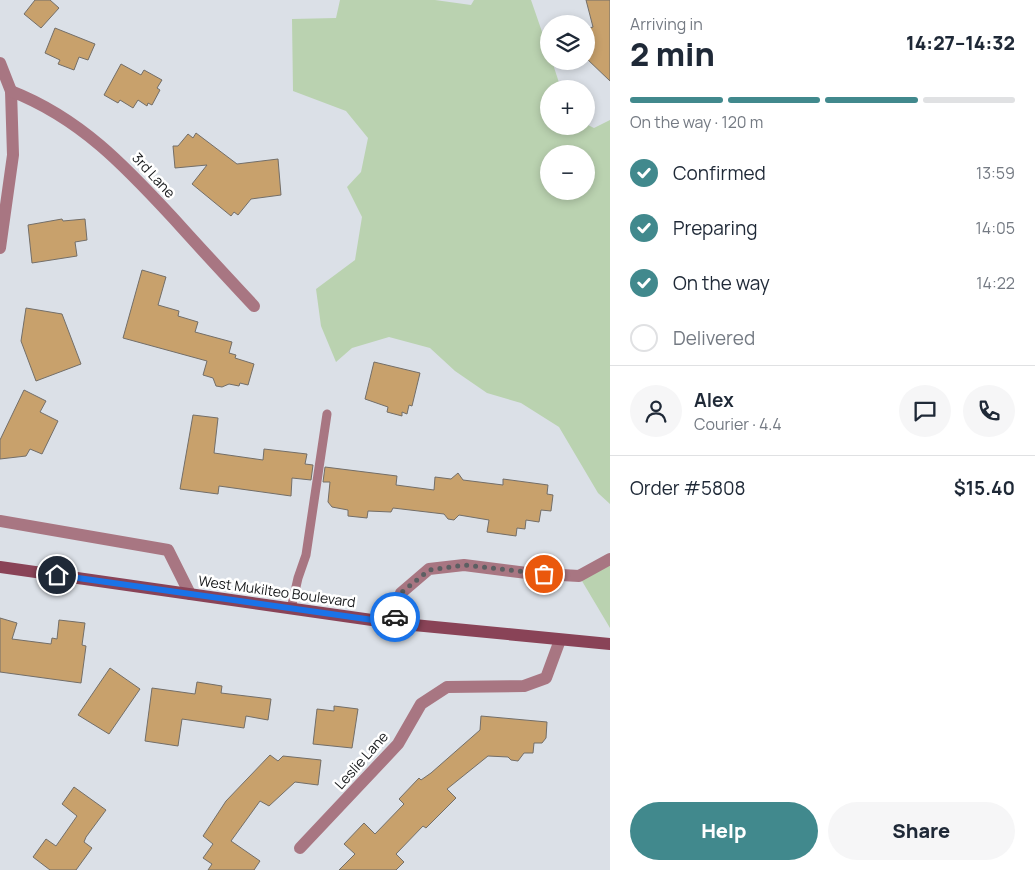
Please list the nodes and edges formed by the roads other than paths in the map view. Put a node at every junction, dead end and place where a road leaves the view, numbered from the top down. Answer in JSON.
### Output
{"nodes":[{"id":1,"x":0,"y":63,"type":"edge"},
{"id":2,"x":10,"y":91,"type":"junction"},
{"id":3,"x":0,"y":248,"type":"edge"},
{"id":4,"x":254,"y":306,"type":"dead end"},
{"id":5,"x":327,"y":414,"type":"dead end"},
{"id":6,"x":0,"y":521,"type":"edge"},
{"id":7,"x":610,"y":559,"type":"edge"},
{"id":8,"x":0,"y":567,"type":"edge"},
{"id":9,"x":190,"y":594,"type":"junction"},
{"id":10,"x":291,"y":608,"type":"junction"},
{"id":11,"x":394,"y":623,"type":"junction"},
{"id":12,"x":560,"y":640,"type":"junction"},
{"id":13,"x":610,"y":644,"type":"edge"},
{"id":14,"x":300,"y":848,"type":"dead end"}],
"edges":[{"from":1,"to":2,"type":"street"},
{"from":2,"to":3,"type":"street"},
{"from":2,"to":4,"type":"street","name":"3rd Lane"},
{"from":5,"to":10,"type":"lane"},
{"from":6,"to":9,"type":"street"},
{"from":7,"to":11,"type":"street"},
{"from":8,"to":9,"type":"main road","name":"West Mukilteo Boulevard"},
{"from":9,"to":10,"type":"main road","name":"West Mukilteo Boulevard"},
{"from":10,"to":11,"type":"main road","name":"West Mukilteo Boulevard"},
{"from":11,"to":12,"type":"main road","name":"West Mukilteo Boulevard"},
{"from":12,"to":13,"type":"main road","name":"West Mukilteo Boulevard"},
{"from":12,"to":14,"type":"street","name":"Leslie Lane"}]}
